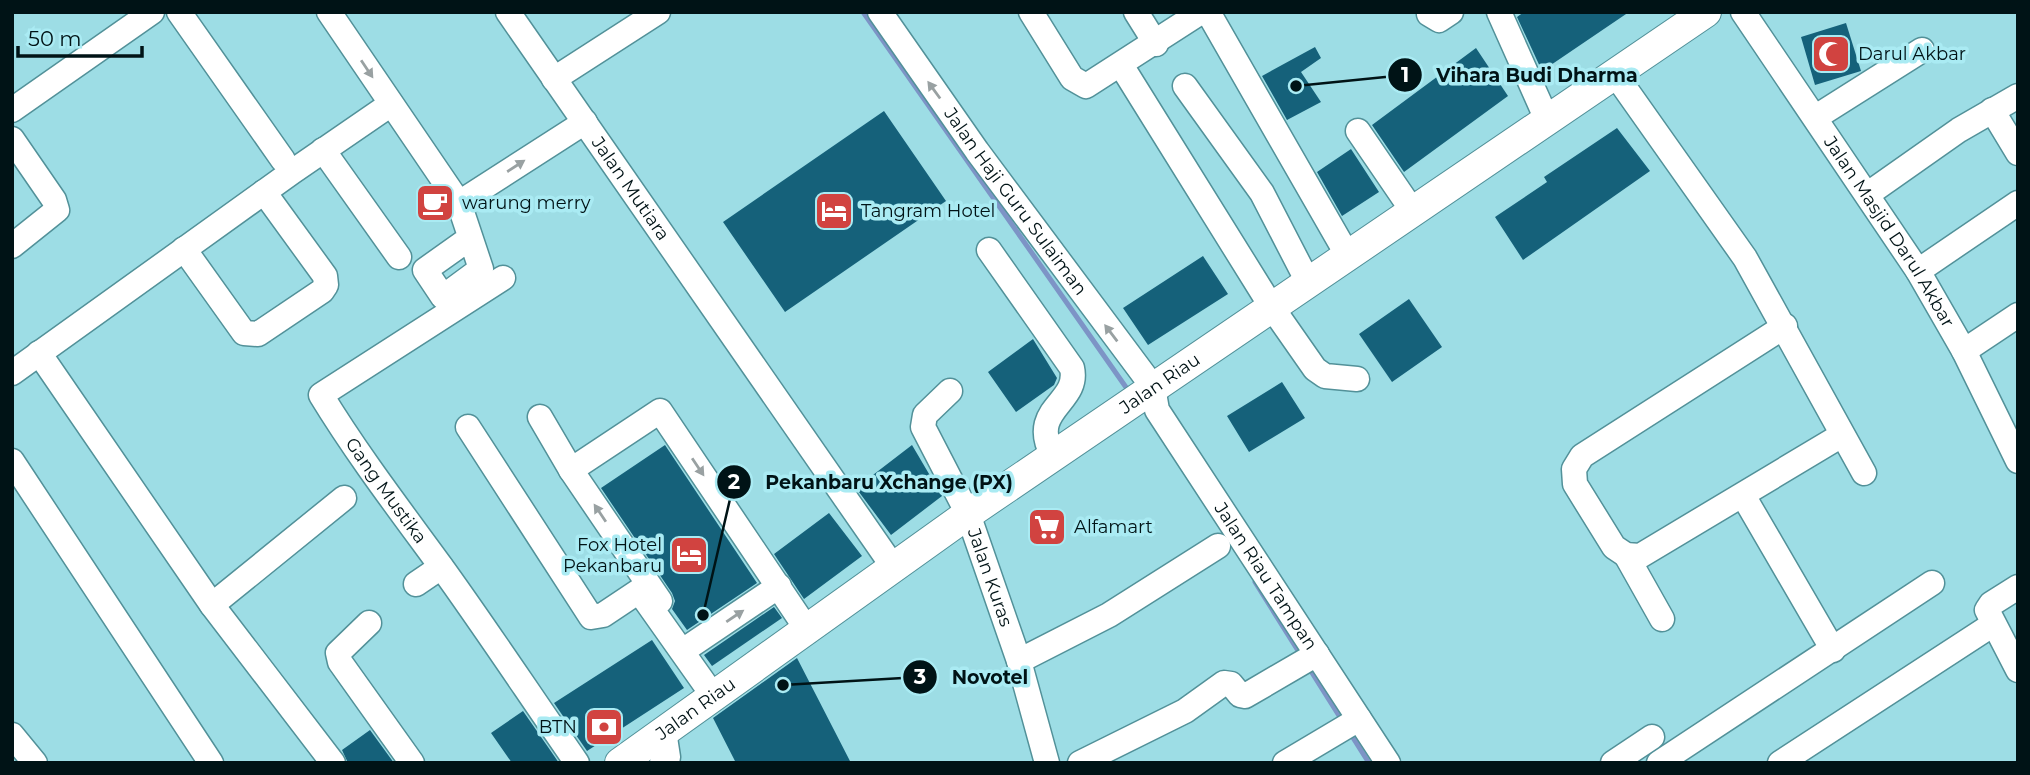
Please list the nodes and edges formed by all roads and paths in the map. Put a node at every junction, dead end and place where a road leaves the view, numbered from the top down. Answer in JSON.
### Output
{"nodes":[{"id":1,"x":152,"y":12,"type":"edge"},
{"id":2,"x":178,"y":12,"type":"edge"},
{"id":3,"x":329,"y":12,"type":"edge"},
{"id":4,"x":508,"y":12,"type":"edge"},
{"id":5,"x":658,"y":12,"type":"edge"},
{"id":6,"x":880,"y":12,"type":"edge"},
{"id":7,"x":1031,"y":12,"type":"edge"},
{"id":8,"x":1136,"y":12,"type":"edge"},
{"id":9,"x":1200,"y":12,"type":"edge"},
{"id":10,"x":1208,"y":12,"type":"edge"},
{"id":11,"x":1499,"y":12,"type":"edge"},
{"id":12,"x":1706,"y":12,"type":"edge"},
{"id":13,"x":1743,"y":12,"type":"edge"},
{"id":14,"x":1676,"y":21,"type":"edge"},
{"id":15,"x":1156,"y":44,"type":"junction"},
{"id":16,"x":1922,"y":50,"type":"dead end"},
{"id":17,"x":1121,"y":65,"type":"junction"},
{"id":18,"x":1615,"y":74,"type":"junction"},
{"id":19,"x":554,"y":79,"type":"junction"},
{"id":20,"x":1185,"y":86,"type":"dead end"},
{"id":21,"x":2018,"y":96,"type":"edge"},
{"id":22,"x":391,"y":104,"type":"junction"},
{"id":23,"x":12,"y":110,"type":"edge"},
{"id":24,"x":1992,"y":110,"type":"junction"},
{"id":25,"x":1816,"y":117,"type":"junction"},
{"id":26,"x":585,"y":122,"type":"junction"},
{"id":27,"x":1548,"y":122,"type":"junction"},
{"id":28,"x":1358,"y":131,"type":"dead end"},
{"id":29,"x":12,"y":139,"type":"edge"},
{"id":30,"x":323,"y":150,"type":"junction"},
{"id":31,"x":2018,"y":153,"type":"edge"},
{"id":32,"x":283,"y":160,"type":"dead end"},
{"id":33,"x":264,"y":192,"type":"junction"},
{"id":34,"x":1868,"y":194,"type":"junction"},
{"id":35,"x":459,"y":203,"type":"junction"},
{"id":36,"x":2018,"y":203,"type":"edge"},
{"id":37,"x":1414,"y":213,"type":"junction"},
{"id":38,"x":470,"y":238,"type":"dead end"},
{"id":39,"x":12,"y":246,"type":"edge"},
{"id":40,"x":184,"y":249,"type":"junction"},
{"id":41,"x":989,"y":250,"type":"dead end"},
{"id":42,"x":1348,"y":256,"type":"junction"},
{"id":43,"x":399,"y":257,"type":"dead end"},
{"id":44,"x":1918,"y":271,"type":"junction"},
{"id":45,"x":503,"y":278,"type":"dead end"},
{"id":46,"x":1308,"y":282,"type":"junction"},
{"id":47,"x":1271,"y":306,"type":"junction"},
{"id":48,"x":2018,"y":315,"type":"edge"},
{"id":49,"x":1785,"y":326,"type":"junction"},
{"id":50,"x":1964,"y":351,"type":"junction"},
{"id":51,"x":39,"y":353,"type":"junction"},
{"id":52,"x":12,"y":373,"type":"edge"},
{"id":53,"x":1357,"y":379,"type":"dead end"},
{"id":54,"x":950,"y":391,"type":"dead end"},
{"id":55,"x":1143,"y":394,"type":"junction"},
{"id":56,"x":540,"y":417,"type":"dead end"},
{"id":57,"x":468,"y":427,"type":"dead end"},
{"id":58,"x":1842,"y":435,"type":"junction"},
{"id":59,"x":1053,"y":456,"type":"junction"},
{"id":60,"x":12,"y":461,"type":"edge"},
{"id":61,"x":2018,"y":461,"type":"edge"},
{"id":62,"x":571,"y":470,"type":"junction"},
{"id":63,"x":1864,"y":473,"type":"dead end"},
{"id":64,"x":1744,"y":497,"type":"junction"},
{"id":65,"x":344,"y":498,"type":"dead end"},
{"id":66,"x":968,"y":514,"type":"junction"},
{"id":67,"x":1218,"y":546,"type":"dead end"},
{"id":68,"x":1626,"y":555,"type":"junction"},
{"id":69,"x":441,"y":566,"type":"junction"},
{"id":70,"x":894,"y":568,"type":"junction"},
{"id":71,"x":1932,"y":583,"type":"dead end"},
{"id":72,"x":416,"y":584,"type":"dead end"},
{"id":73,"x":779,"y":586,"type":"junction"},
{"id":74,"x":2012,"y":591,"type":"edge"},
{"id":75,"x":212,"y":605,"type":"junction"},
{"id":76,"x":1662,"y":619,"type":"dead end"},
{"id":77,"x":369,"y":623,"type":"dead end"},
{"id":78,"x":1992,"y":625,"type":"junction"},
{"id":79,"x":808,"y":631,"type":"junction"},
{"id":80,"x":690,"y":646,"type":"junction"},
{"id":81,"x":1833,"y":650,"type":"junction"},
{"id":82,"x":1310,"y":659,"type":"junction"},
{"id":83,"x":1019,"y":661,"type":"junction"},
{"id":84,"x":2018,"y":670,"type":"edge"},
{"id":85,"x":717,"y":694,"type":"junction"},
{"id":86,"x":1352,"y":723,"type":"junction"},
{"id":87,"x":664,"y":732,"type":"junction"},
{"id":88,"x":12,"y":735,"type":"edge"},
{"id":89,"x":1652,"y":737,"type":"dead end"},
{"id":90,"x":35,"y":763,"type":"edge"},
{"id":91,"x":211,"y":763,"type":"edge"},
{"id":92,"x":333,"y":763,"type":"edge"},
{"id":93,"x":412,"y":763,"type":"edge"},
{"id":94,"x":577,"y":763,"type":"edge"},
{"id":95,"x":620,"y":763,"type":"edge"},
{"id":96,"x":662,"y":763,"type":"edge"},
{"id":97,"x":1047,"y":763,"type":"edge"},
{"id":98,"x":1080,"y":763,"type":"edge"},
{"id":99,"x":1285,"y":763,"type":"edge"},
{"id":100,"x":1388,"y":763,"type":"edge"},
{"id":101,"x":1613,"y":763,"type":"edge"},
{"id":102,"x":1659,"y":763,"type":"edge"},
{"id":103,"x":1780,"y":763,"type":"edge"}],
"edges":[{"from":1,"to":23,"type":"street"},
{"from":2,"to":32,"type":"street"},
{"from":3,"to":22,"type":"street","one_way":true},
{"from":4,"to":19,"type":"street"},
{"from":5,"to":19,"type":"street"},
{"from":55,"to":6,"type":"street","name":"Jalan Haji Guru Sulaiman","one_way":true},
{"from":7,"to":17,"type":"street"},
{"from":8,"to":15,"type":"street"},
{"from":9,"to":15,"type":"street"},
{"from":10,"to":42,"type":"street"},
{"from":11,"to":27,"type":"street"},
{"from":12,"to":14,"type":"main road","name":"Jalan Riau"},
{"from":13,"to":25,"type":"street","name":"Jalan Masjid Darul Akbar"},
{"from":14,"to":18,"type":"main road","name":"Jalan Riau"},
{"from":15,"to":17,"type":"street"},
{"from":16,"to":25,"type":"street"},
{"from":17,"to":47,"type":"street"},
{"from":18,"to":27,"type":"main road","name":"Jalan Riau"},
{"from":18,"to":49,"type":"street"},
{"from":19,"to":26,"type":"street"},
{"from":20,"to":46,"type":"street"},
{"from":21,"to":24,"type":"street"},
{"from":22,"to":30,"type":"street"},
{"from":22,"to":35,"type":"street"},
{"from":24,"to":31,"type":"street"},
{"from":24,"to":34,"type":"street"},
{"from":25,"to":34,"type":"street","name":"Jalan Masjid Darul Akbar"},
{"from":35,"to":26,"type":"street","name":"Jalan Mutiara","one_way":true},
{"from":26,"to":70,"type":"street","name":"Jalan Mutiara"},
{"from":27,"to":37,"type":"main road","name":"Jalan Riau"},
{"from":28,"to":37,"type":"street"},
{"from":29,"to":39,"type":"street"},
{"from":30,"to":33,"type":"street"},
{"from":30,"to":43,"type":"street"},
{"from":33,"to":40,"type":"street"},
{"from":33,"to":40,"type":"street"},
{"from":34,"to":44,"type":"street","name":"Jalan Masjid Darul Akbar"},
{"from":35,"to":38,"type":"street"},
{"from":36,"to":44,"type":"street"},
{"from":37,"to":42,"type":"main road","name":"Jalan Riau"},
{"from":40,"to":51,"type":"street"},
{"from":41,"to":59,"type":"street"},
{"from":42,"to":46,"type":"main road","name":"Jalan Riau"},
{"from":44,"to":50,"type":"street","name":"Jalan Masjid Darul Akbar"},
{"from":45,"to":69,"type":"street","name":"Gang Mustika"},
{"from":46,"to":47,"type":"main road","name":"Jalan Riau"},
{"from":47,"to":53,"type":"street"},
{"from":47,"to":55,"type":"main road","name":"Jalan Riau"},
{"from":48,"to":50,"type":"street"},
{"from":49,"to":58,"type":"street"},
{"from":49,"to":68,"type":"street"},
{"from":50,"to":61,"type":"street","name":"Jalan Masjid Darul Akbar"},
{"from":51,"to":52,"type":"street"},
{"from":51,"to":75,"type":"street"},
{"from":54,"to":66,"type":"street","name":"Jalan Kuras"},
{"from":55,"to":59,"type":"main road","name":"Jalan Riau"},
{"from":55,"to":82,"type":"street","name":"Jalan Riau Tampan"},
{"from":56,"to":62,"type":"street"},
{"from":57,"to":85,"type":"street"},
{"from":58,"to":63,"type":"street"},
{"from":58,"to":64,"type":"street"},
{"from":59,"to":66,"type":"main road","name":"Jalan Riau"},
{"from":60,"to":91,"type":"street"},
{"from":62,"to":73,"type":"street","one_way":true},
{"from":80,"to":62,"type":"street","one_way":true},
{"from":64,"to":68,"type":"street"},
{"from":64,"to":81,"type":"street"},
{"from":65,"to":75,"type":"street"},
{"from":66,"to":70,"type":"main road","name":"Jalan Riau"},
{"from":66,"to":83,"type":"street","name":"Jalan Kuras"},
{"from":67,"to":83,"type":"street"},
{"from":68,"to":76,"type":"street"},
{"from":69,"to":72,"type":"street"},
{"from":69,"to":94,"type":"street","name":"Gang Mustika"},
{"from":70,"to":79,"type":"main road","name":"Jalan Riau"},
{"from":71,"to":81,"type":"street"},
{"from":73,"to":79,"type":"street"},
{"from":80,"to":73,"type":"street","one_way":true},
{"from":74,"to":78,"type":"street"},
{"from":75,"to":92,"type":"street"},
{"from":77,"to":93,"type":"street"},
{"from":78,"to":84,"type":"street"},
{"from":78,"to":103,"type":"street"},
{"from":79,"to":85,"type":"main road","name":"Jalan Riau"},
{"from":80,"to":85,"type":"street"},
{"from":81,"to":102,"type":"street"},
{"from":82,"to":86,"type":"street","name":"Jalan Riau Tampan"},
{"from":82,"to":98,"type":"street"},
{"from":83,"to":97,"type":"street","name":"Jalan Kuras"},
{"from":85,"to":87,"type":"main road","name":"Jalan Riau"},
{"from":86,"to":99,"type":"street"},
{"from":86,"to":100,"type":"street","name":"Jalan Riau Tampan"},
{"from":87,"to":95,"type":"main road","name":"Jalan Riau"},
{"from":87,"to":96,"type":"street"},
{"from":88,"to":90,"type":"street"},
{"from":89,"to":101,"type":"street"}]}
